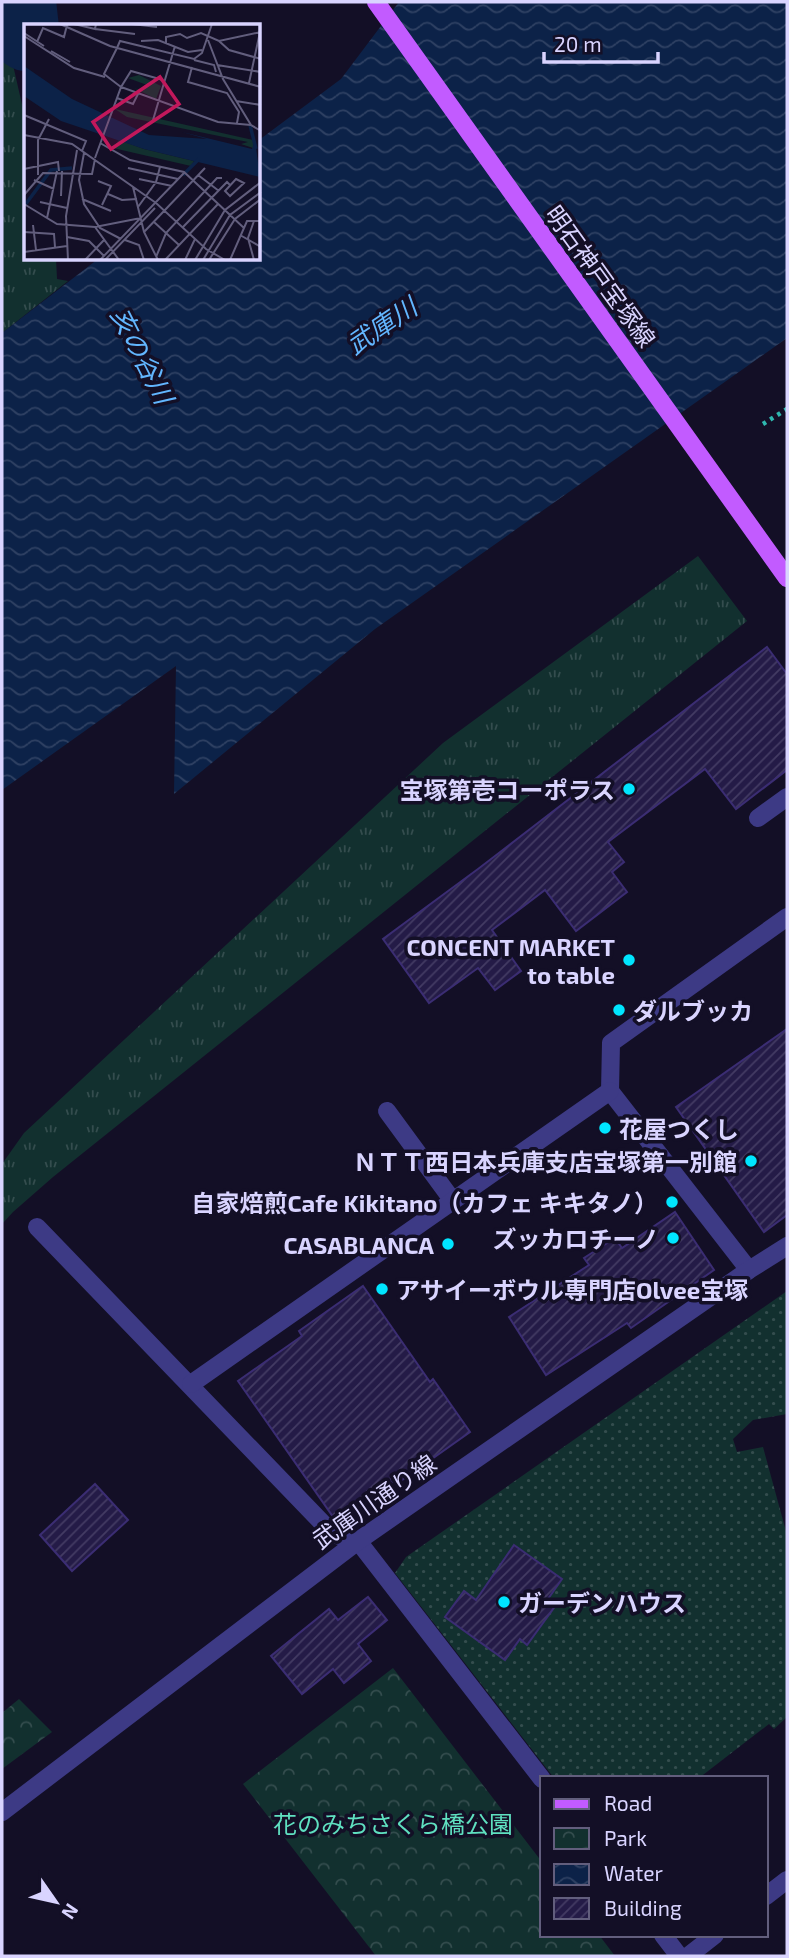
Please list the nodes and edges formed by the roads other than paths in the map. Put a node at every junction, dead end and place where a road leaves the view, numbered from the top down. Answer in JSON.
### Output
{"nodes":[{"id":1,"x":376,"y":2,"type":"edge"},
{"id":2,"x":787,"y":578,"type":"edge"},
{"id":3,"x":787,"y":797,"type":"edge"},
{"id":4,"x":758,"y":818,"type":"dead end"},
{"id":5,"x":787,"y":917,"type":"edge"},
{"id":6,"x":610,"y":1091,"type":"junction"},
{"id":7,"x":387,"y":1111,"type":"dead end"},
{"id":8,"x":453,"y":1201,"type":"junction"},
{"id":9,"x":37,"y":1227,"type":"dead end"},
{"id":10,"x":787,"y":1246,"type":"edge"},
{"id":11,"x":749,"y":1270,"type":"junction"},
{"id":12,"x":191,"y":1384,"type":"junction"},
{"id":13,"x":358,"y":1541,"type":"junction"},
{"id":14,"x":540,"y":1776,"type":"edge"},
{"id":15,"x":2,"y":1812,"type":"edge"},
{"id":16,"x":787,"y":1880,"type":"edge"},
{"id":17,"x":768,"y":1894,"type":"edge"},
{"id":18,"x":665,"y":1937,"type":"edge"},
{"id":19,"x":712,"y":1937,"type":"edge"},
{"id":20,"x":679,"y":1956,"type":"edge"},
{"id":21,"x":688,"y":1956,"type":"edge"}],
"edges":[{"from":1,"to":2,"type":"main road","name":"明石神戸宝塚線"},
{"from":3,"to":4,"type":"street"},
{"from":5,"to":6,"type":"street"},
{"from":6,"to":8,"type":"street"},
{"from":6,"to":11,"type":"street"},
{"from":7,"to":8,"type":"street"},
{"from":8,"to":12,"type":"street"},
{"from":9,"to":12,"type":"street"},
{"from":10,"to":11,"type":"street","name":"武庫川通り線"},
{"from":11,"to":13,"type":"street","name":"武庫川通り線"},
{"from":12,"to":13,"type":"street"},
{"from":13,"to":14,"type":"street"},
{"from":13,"to":15,"type":"street","name":"武庫川通り線"},
{"from":16,"to":17,"type":"street"},
{"from":18,"to":20,"type":"street"},
{"from":19,"to":21,"type":"street"}]}
